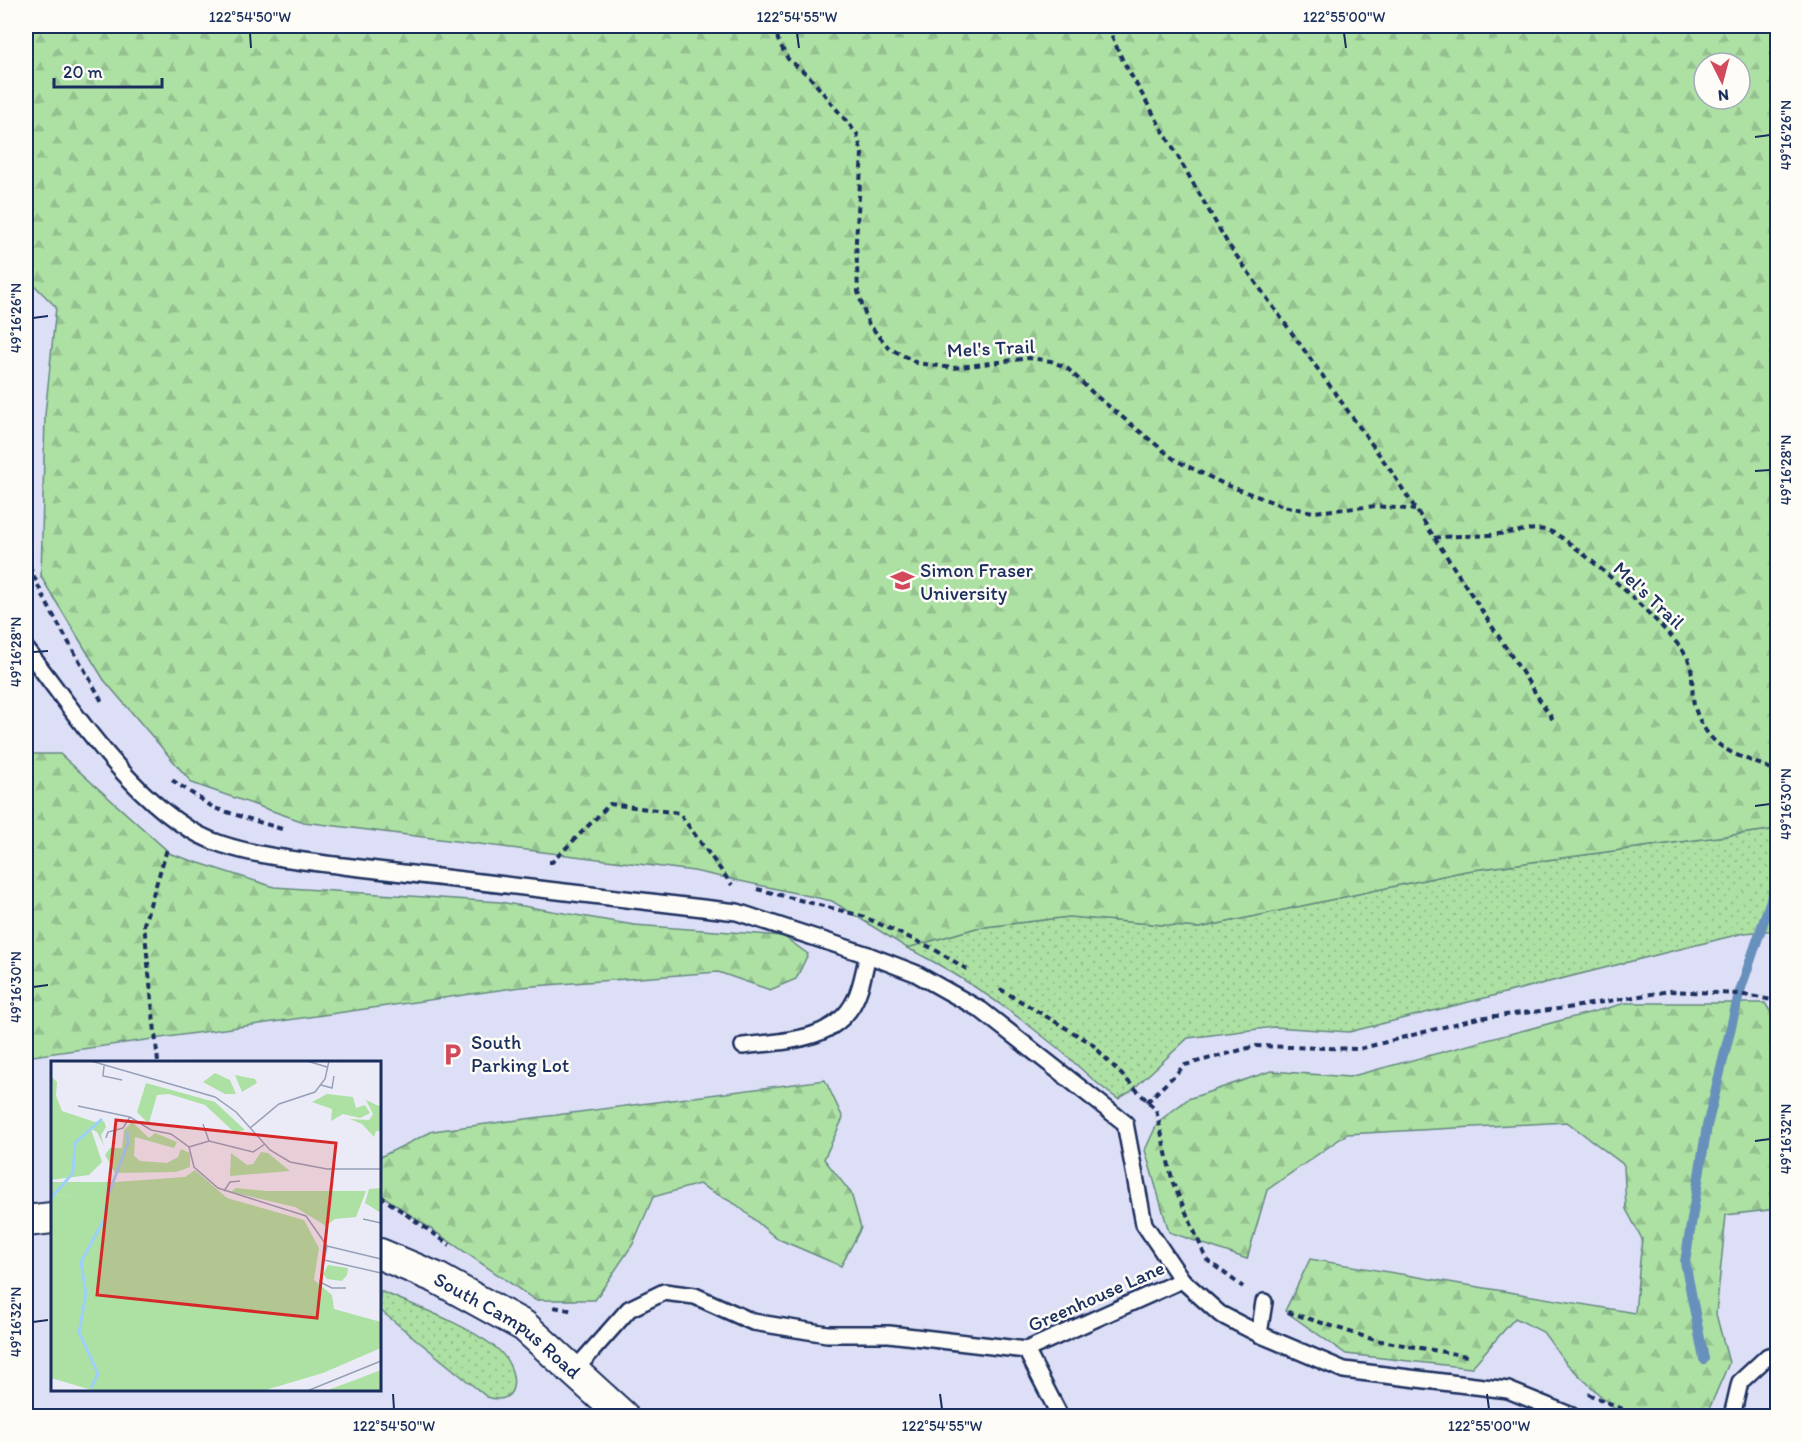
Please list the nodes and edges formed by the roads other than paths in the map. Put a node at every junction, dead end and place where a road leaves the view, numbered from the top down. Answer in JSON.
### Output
{"nodes":[{"id":1,"x":26,"y":649,"type":"edge"},
{"id":2,"x":868,"y":955,"type":"junction"},
{"id":3,"x":743,"y":1046,"type":"dead end"},
{"id":4,"x":51,"y":1218,"type":"edge"},
{"id":5,"x":26,"y":1221,"type":"edge"},
{"id":6,"x":381,"y":1254,"type":"edge"},
{"id":7,"x":1182,"y":1280,"type":"junction"},
{"id":8,"x":1264,"y":1302,"type":"road end"},
{"id":9,"x":1259,"y":1334,"type":"junction"},
{"id":10,"x":1026,"y":1350,"type":"junction"},
{"id":11,"x":1778,"y":1354,"type":"edge"},
{"id":12,"x":573,"y":1372,"type":"junction"},
{"id":13,"x":623,"y":1416,"type":"edge"},
{"id":14,"x":1060,"y":1416,"type":"edge"},
{"id":15,"x":1572,"y":1416,"type":"edge"},
{"id":16,"x":1732,"y":1416,"type":"edge"}],
"edges":[{"from":1,"to":2,"type":"lane"},
{"from":2,"to":3,"type":"lane"},
{"from":2,"to":7,"type":"lane"},
{"from":4,"to":5,"type":"street"},
{"from":6,"to":12,"type":"street","name":"South Campus Road"},
{"from":7,"to":9,"type":"lane","name":"Greenhouse Lane"},
{"from":7,"to":10,"type":"lane","name":"Greenhouse Lane"},
{"from":8,"to":9,"type":"lane"},
{"from":9,"to":15,"type":"lane","name":"Greenhouse Lane"},
{"from":10,"to":12,"type":"lane","name":"Greenhouse Lane"},
{"from":10,"to":14,"type":"lane"},
{"from":11,"to":16,"type":"lane"},
{"from":12,"to":13,"type":"street","name":"South Campus Road"}]}
